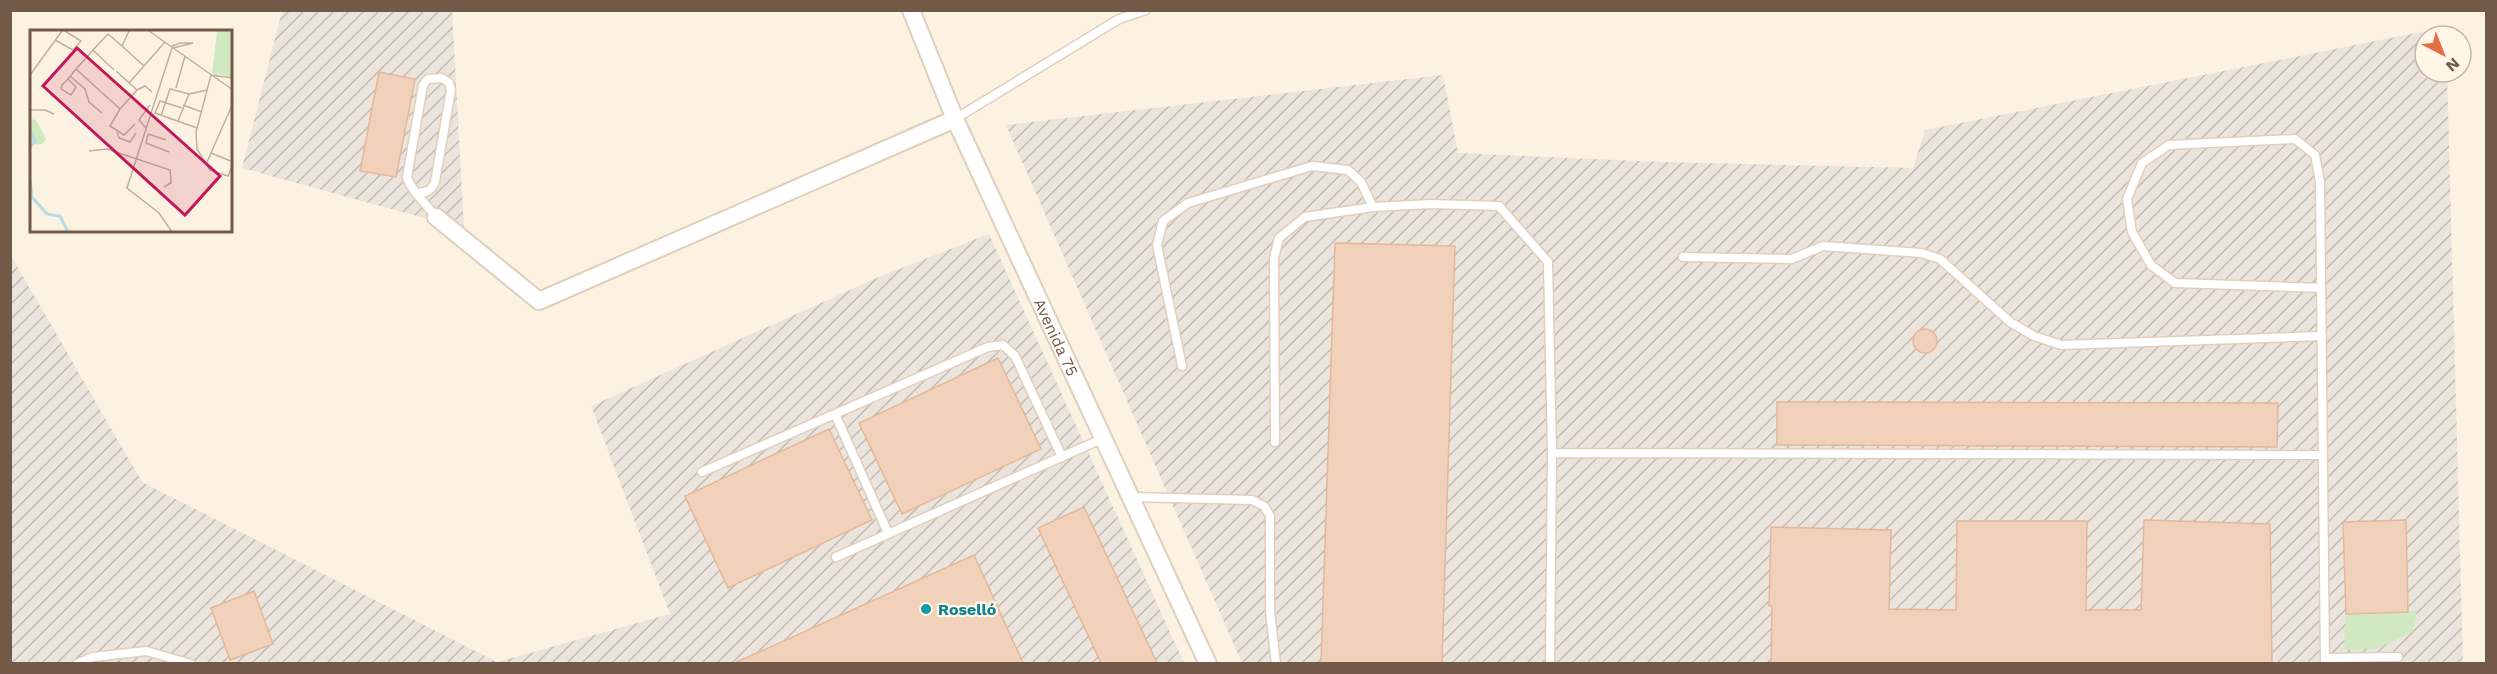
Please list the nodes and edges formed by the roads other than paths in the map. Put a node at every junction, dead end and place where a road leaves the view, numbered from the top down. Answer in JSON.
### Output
{"nodes":[{"id":1,"x":911,"y":10,"type":"edge"},
{"id":2,"x":1146,"y":10,"type":"edge"},
{"id":3,"x":955,"y":119,"type":"junction"},
{"id":4,"x":418,"y":193,"type":"junction"},
{"id":5,"x":1373,"y":207,"type":"junction"},
{"id":6,"x":436,"y":217,"type":"joint"},
{"id":7,"x":1683,"y":257,"type":"dead end"},
{"id":8,"x":2321,"y":288,"type":"junction"},
{"id":9,"x":2322,"y":336,"type":"junction"},
{"id":10,"x":1182,"y":366,"type":"dead end"},
{"id":11,"x":835,"y":414,"type":"junction"},
{"id":12,"x":1104,"y":438,"type":"junction"},
{"id":13,"x":1275,"y":442,"type":"dead end"},
{"id":14,"x":1552,"y":453,"type":"junction"},
{"id":15,"x":2323,"y":455,"type":"junction"},
{"id":16,"x":1062,"y":457,"type":"junction"},
{"id":17,"x":702,"y":472,"type":"dead end"},
{"id":18,"x":1132,"y":497,"type":"junction"},
{"id":19,"x":888,"y":533,"type":"junction"},
{"id":20,"x":836,"y":557,"type":"dead end"},
{"id":21,"x":2397,"y":657,"type":"dead end"},
{"id":22,"x":2325,"y":661,"type":"edge"},
{"id":23,"x":77,"y":663,"type":"edge"},
{"id":24,"x":191,"y":663,"type":"edge"},
{"id":25,"x":1208,"y":663,"type":"edge"},
{"id":26,"x":1276,"y":663,"type":"edge"},
{"id":27,"x":1550,"y":663,"type":"edge"}],
"edges":[{"from":1,"to":3,"type":"street","name":"Avenida 75"},
{"from":2,"to":3,"type":"lane"},
{"from":3,"to":6,"type":"street"},
{"from":3,"to":12,"type":"street","name":"Avenida 75"},
{"from":4,"to":4,"type":"lane"},
{"from":4,"to":6,"type":"lane"},
{"from":5,"to":10,"type":"lane"},
{"from":5,"to":13,"type":"lane"},
{"from":5,"to":14,"type":"lane"},
{"from":7,"to":9,"type":"lane"},
{"from":8,"to":8,"type":"lane"},
{"from":8,"to":9,"type":"lane"},
{"from":9,"to":15,"type":"lane"},
{"from":11,"to":16,"type":"lane"},
{"from":11,"to":17,"type":"lane"},
{"from":11,"to":19,"type":"lane"},
{"from":12,"to":16,"type":"lane"},
{"from":12,"to":18,"type":"street","name":"Avenida 75"},
{"from":14,"to":15,"type":"lane"},
{"from":14,"to":27,"type":"lane"},
{"from":15,"to":22,"type":"lane"},
{"from":16,"to":19,"type":"lane"},
{"from":18,"to":25,"type":"street","name":"Avenida 75"},
{"from":18,"to":26,"type":"lane"},
{"from":19,"to":20,"type":"lane"},
{"from":21,"to":22,"type":"lane"},
{"from":23,"to":24,"type":"lane"}]}
